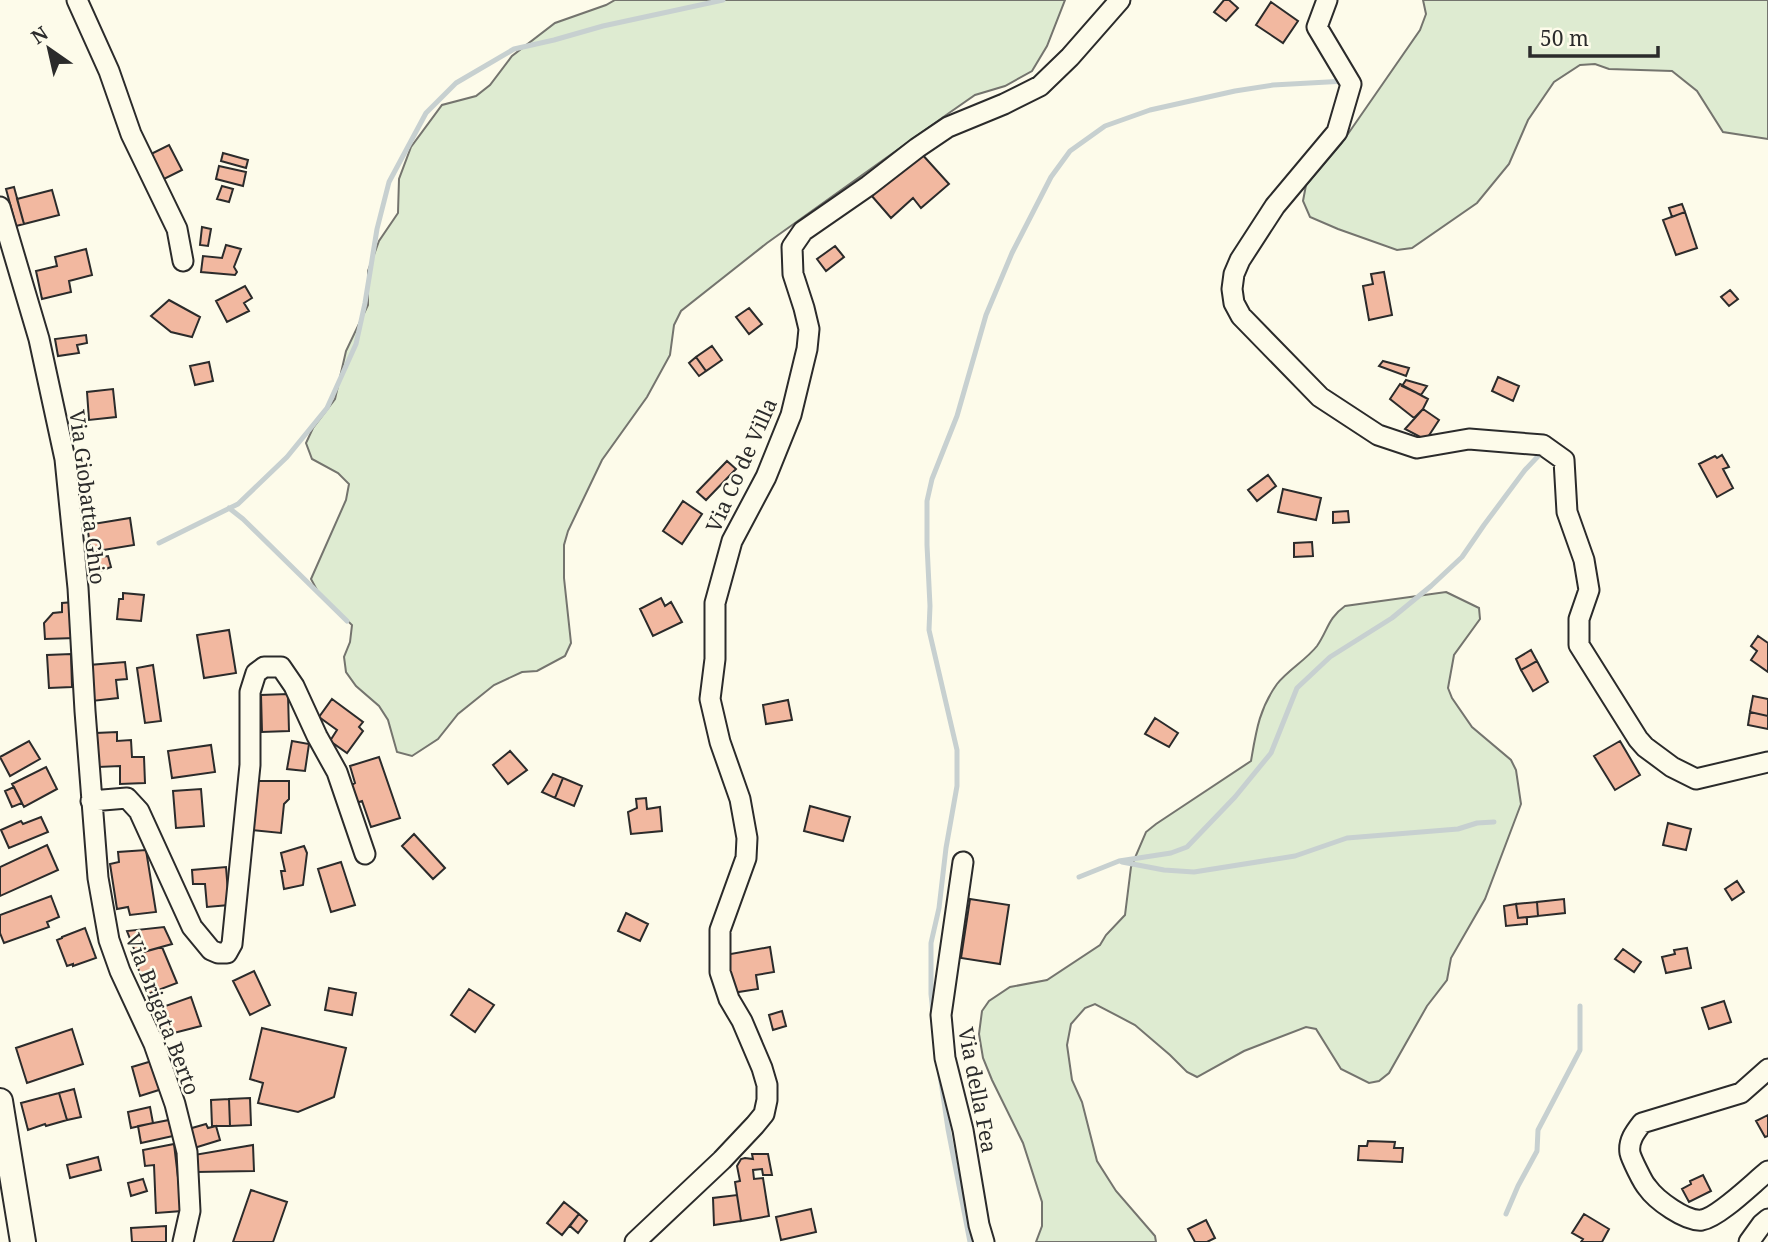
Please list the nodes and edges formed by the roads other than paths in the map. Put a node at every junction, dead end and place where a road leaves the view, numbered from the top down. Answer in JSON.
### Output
{"nodes":[{"id":1,"x":77,"y":0,"type":"edge"},
{"id":2,"x":1120,"y":0,"type":"edge"},
{"id":3,"x":1327,"y":0,"type":"edge"},
{"id":4,"x":0,"y":207,"type":"edge"},
{"id":5,"x":183,"y":261,"type":"dead end"},
{"id":6,"x":1768,"y":762,"type":"edge"},
{"id":7,"x":91,"y":801,"type":"junction"},
{"id":8,"x":365,"y":854,"type":"dead end"},
{"id":9,"x":963,"y":862,"type":"dead end"},
{"id":10,"x":1768,"y":1069,"type":"edge"},
{"id":11,"x":0,"y":1101,"type":"edge"},
{"id":12,"x":1768,"y":1171,"type":"edge"},
{"id":13,"x":1768,"y":1219,"type":"edge"},
{"id":14,"x":23,"y":1242,"type":"edge"},
{"id":15,"x":183,"y":1242,"type":"edge"},
{"id":16,"x":635,"y":1242,"type":"edge"},
{"id":17,"x":984,"y":1242,"type":"edge"},
{"id":18,"x":1749,"y":1242,"type":"edge"}],
"edges":[{"from":1,"to":5,"type":"street"},
{"from":2,"to":16,"type":"street","name":"Via Co de Villa"},
{"from":3,"to":6,"type":"street"},
{"from":4,"to":7,"type":"street","name":"Via Giobatta Ghio"},
{"from":7,"to":8,"type":"street"},
{"from":7,"to":15,"type":"street","name":"Via Brigata Berto"},
{"from":9,"to":17,"type":"street","name":"Via della Fea"},
{"from":10,"to":12,"type":"street"},
{"from":11,"to":14,"type":"main road"},
{"from":13,"to":18,"type":"street"}]}
